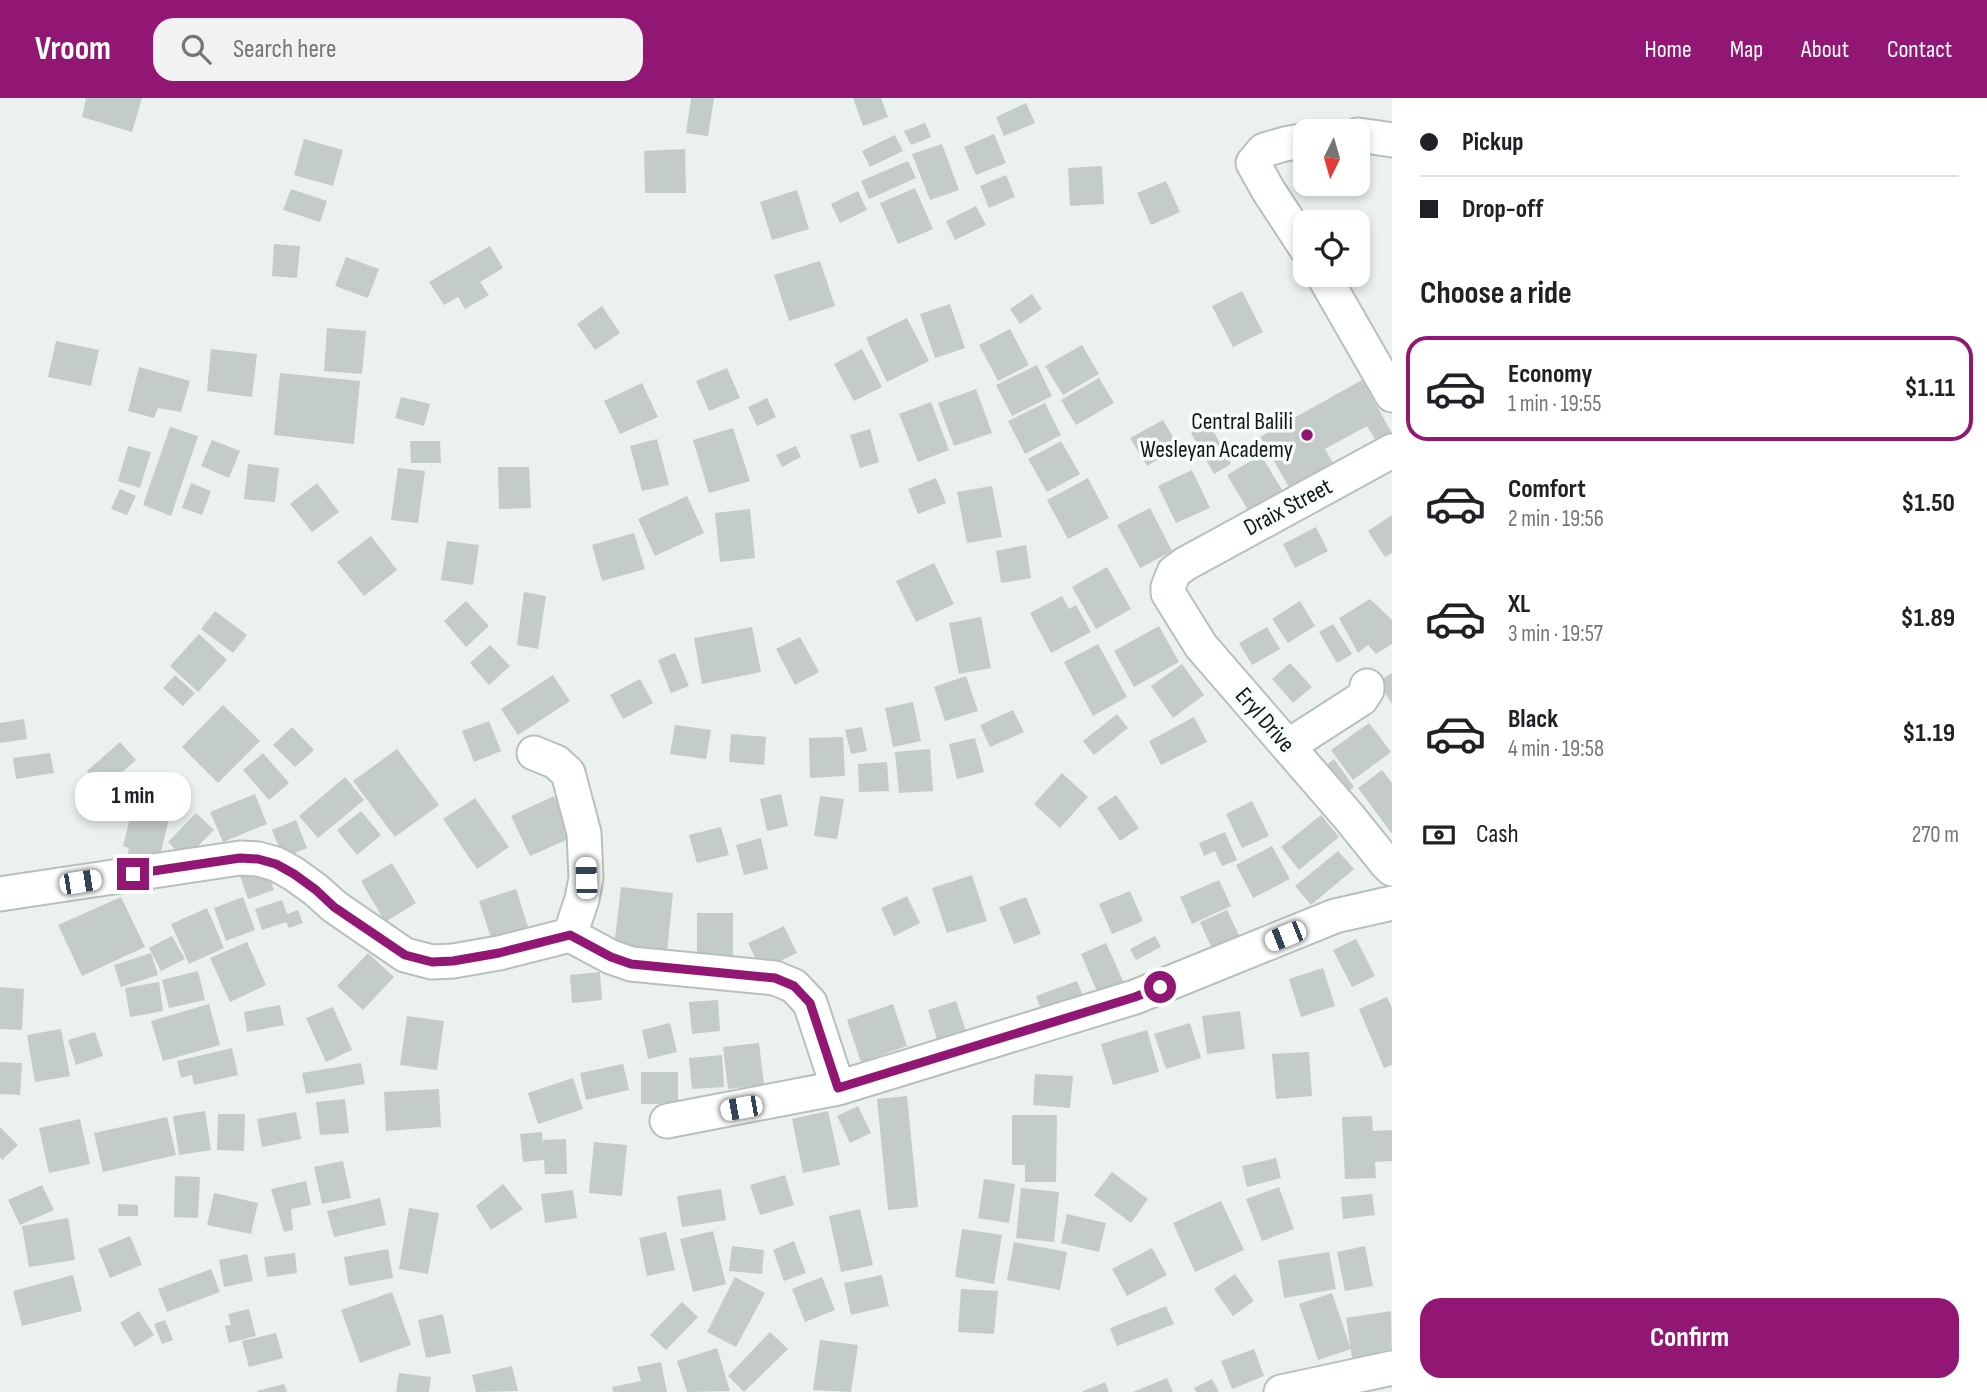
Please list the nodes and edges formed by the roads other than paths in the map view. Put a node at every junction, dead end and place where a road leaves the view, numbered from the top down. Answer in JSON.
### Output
{"nodes":[{"id":1,"x":1370,"y":137,"type":"edge"},
{"id":2,"x":1392,"y":140,"type":"edge"},
{"id":3,"x":1293,"y":142,"type":"edge"},
{"id":4,"x":1293,"y":228,"type":"edge"},
{"id":5,"x":1330,"y":287,"type":"edge"},
{"id":6,"x":1392,"y":395,"type":"edge"},
{"id":7,"x":1392,"y":452,"type":"edge"},
{"id":8,"x":1185,"y":564,"type":"joint"},
{"id":9,"x":1367,"y":686,"type":"dead end"},
{"id":10,"x":1288,"y":746,"type":"junction"},
{"id":11,"x":534,"y":753,"type":"dead end"},
{"id":12,"x":1388,"y":859,"type":"edge"},
{"id":13,"x":0,"y":894,"type":"edge"},
{"id":14,"x":1392,"y":903,"type":"edge"},
{"id":15,"x":570,"y":935,"type":"junction"},
{"id":16,"x":838,"y":1088,"type":"junction"},
{"id":17,"x":667,"y":1121,"type":"dead end"},
{"id":18,"x":1392,"y":1368,"type":"edge"},
{"id":19,"x":1281,"y":1392,"type":"edge"}],
"edges":[{"from":1,"to":2,"type":"street"},
{"from":3,"to":4,"type":"street"},
{"from":5,"to":6,"type":"street"},
{"from":7,"to":8,"type":"street","name":"Draix Street"},
{"from":8,"to":10,"type":"street","name":"Eryl Drive"},
{"from":9,"to":10,"type":"street"},
{"from":10,"to":12,"type":"street","name":"Eryl Drive"},
{"from":11,"to":15,"type":"street"},
{"from":13,"to":15,"type":"street"},
{"from":14,"to":16,"type":"street"},
{"from":15,"to":16,"type":"street"},
{"from":16,"to":17,"type":"street"},
{"from":18,"to":19,"type":"street"}]}
